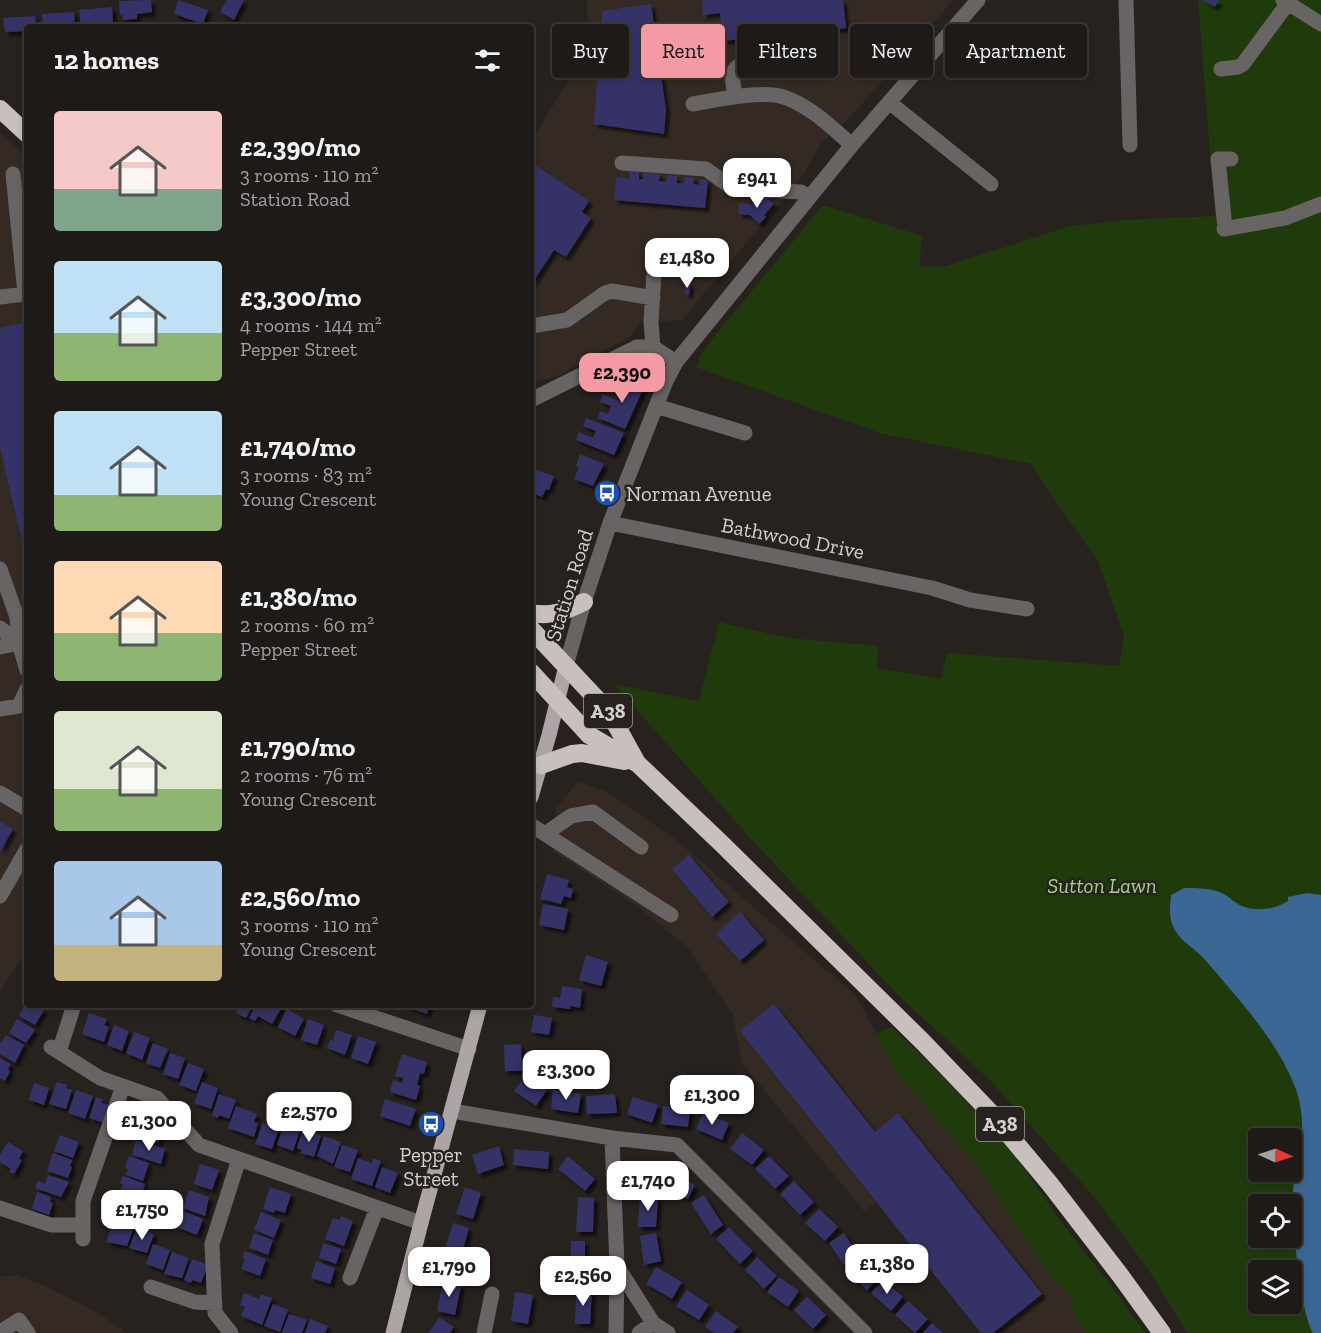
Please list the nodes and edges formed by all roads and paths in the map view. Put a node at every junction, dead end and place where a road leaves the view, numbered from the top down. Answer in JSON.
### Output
{"nodes":[{"id":1,"x":978,"y":0,"type":"edge"},
{"id":2,"x":1126,"y":0,"type":"edge"},
{"id":3,"x":1285,"y":2,"type":"edge"},
{"id":4,"x":1321,"y":24,"type":"edge"},
{"id":5,"x":737,"y":67,"type":"edge"},
{"id":6,"x":1221,"y":69,"type":"dead end"},
{"id":7,"x":735,"y":96,"type":"junction"},
{"id":8,"x":889,"y":102,"type":"junction"},
{"id":9,"x":693,"y":104,"type":"dead end"},
{"id":10,"x":0,"y":109,"type":"edge"},
{"id":11,"x":24,"y":131,"type":"edge"},
{"id":12,"x":852,"y":145,"type":"junction"},
{"id":13,"x":1130,"y":145,"type":"dead end"},
{"id":14,"x":1231,"y":159,"type":"dead end"},
{"id":15,"x":622,"y":163,"type":"dead end"},
{"id":16,"x":13,"y":174,"type":"dead end"},
{"id":17,"x":991,"y":184,"type":"dead end"},
{"id":18,"x":809,"y":197,"type":"junction"},
{"id":19,"x":1321,"y":204,"type":"edge"},
{"id":20,"x":654,"y":272,"type":"dead end"},
{"id":21,"x":24,"y":284,"type":"edge"},
{"id":22,"x":24,"y":294,"type":"edge"},
{"id":23,"x":0,"y":297,"type":"edge"},
{"id":24,"x":653,"y":298,"type":"junction"},
{"id":25,"x":534,"y":326,"type":"edge"},
{"id":26,"x":653,"y":347,"type":"junction"},
{"id":27,"x":676,"y":362,"type":"junction"},
{"id":28,"x":534,"y":398,"type":"edge"},
{"id":29,"x":656,"y":406,"type":"junction"},
{"id":30,"x":745,"y":433,"type":"dead end"},
{"id":31,"x":610,"y":523,"type":"junction"},
{"id":32,"x":0,"y":569,"type":"edge"},
{"id":33,"x":584,"y":602,"type":"junction"},
{"id":34,"x":1028,"y":609,"type":"dead end"},
{"id":35,"x":534,"y":613,"type":"edge"},
{"id":36,"x":0,"y":628,"type":"edge"},
{"id":37,"x":534,"y":632,"type":"edge"},
{"id":38,"x":23,"y":640,"type":"edge"},
{"id":39,"x":0,"y":647,"type":"edge"},
{"id":40,"x":566,"y":666,"type":"junction"},
{"id":41,"x":534,"y":675,"type":"edge"},
{"id":42,"x":24,"y":694,"type":"edge"},
{"id":43,"x":558,"y":701,"type":"junction"},
{"id":44,"x":0,"y":709,"type":"edge"},
{"id":45,"x":638,"y":764,"type":"junction"},
{"id":46,"x":541,"y":765,"type":"junction"},
{"id":47,"x":534,"y":787,"type":"edge"},
{"id":48,"x":0,"y":793,"type":"edge"},
{"id":49,"x":24,"y":807,"type":"edge"},
{"id":50,"x":534,"y":827,"type":"edge"},
{"id":51,"x":545,"y":834,"type":"junction"},
{"id":52,"x":641,"y":847,"type":"dead end"},
{"id":53,"x":24,"y":854,"type":"edge"},
{"id":54,"x":0,"y":896,"type":"edge"},
{"id":55,"x":671,"y":915,"type":"dead end"},
{"id":56,"x":73,"y":1008,"type":"edge"},
{"id":57,"x":346,"y":1008,"type":"edge"},
{"id":58,"x":479,"y":1008,"type":"edge"},
{"id":59,"x":469,"y":1049,"type":"junction"},
{"id":60,"x":123,"y":1086,"type":"junction"},
{"id":61,"x":452,"y":1111,"type":"junction"},
{"id":62,"x":612,"y":1138,"type":"junction"},
{"id":63,"x":239,"y":1159,"type":"junction"},
{"id":64,"x":0,"y":1208,"type":"edge"},
{"id":65,"x":377,"y":1208,"type":"junction"},
{"id":66,"x":421,"y":1223,"type":"junction"},
{"id":67,"x":617,"y":1266,"type":"junction"},
{"id":68,"x":350,"y":1278,"type":"dead end"},
{"id":69,"x":151,"y":1287,"type":"dead end"},
{"id":70,"x":492,"y":1294,"type":"dead end"},
{"id":71,"x":215,"y":1308,"type":"junction"},
{"id":72,"x":653,"y":1323,"type":"junction"},
{"id":73,"x":0,"y":1332,"type":"edge"},
{"id":74,"x":28,"y":1333,"type":"edge"},
{"id":75,"x":231,"y":1333,"type":"edge"},
{"id":76,"x":393,"y":1333,"type":"edge"},
{"id":77,"x":484,"y":1333,"type":"edge"},
{"id":78,"x":616,"y":1333,"type":"edge"},
{"id":79,"x":639,"y":1333,"type":"edge"},
{"id":80,"x":668,"y":1333,"type":"edge"},
{"id":81,"x":865,"y":1333,"type":"edge"},
{"id":82,"x":1161,"y":1333,"type":"edge"}],
"edges":[{"from":1,"to":8,"type":"street","name":"Station Road"},
{"from":2,"to":13,"type":"street"},
{"from":3,"to":4,"type":"street"},
{"from":3,"to":6,"type":"street"},
{"from":5,"to":7,"type":"street"},
{"from":7,"to":9,"type":"street"},
{"from":7,"to":12,"type":"street"},
{"from":8,"to":12,"type":"street","name":"Station Road"},
{"from":8,"to":17,"type":"street"},
{"from":10,"to":11,"type":"highway"},
{"from":12,"to":18,"type":"street","name":"Station Road"},
{"from":14,"to":19,"type":"street"},
{"from":15,"to":18,"type":"street"},
{"from":16,"to":21,"type":"street"},
{"from":18,"to":27,"type":"street","name":"Station Road"},
{"from":20,"to":24,"type":"street"},
{"from":22,"to":23,"type":"street"},
{"from":24,"to":25,"type":"street"},
{"from":24,"to":26,"type":"street"},
{"from":26,"to":27,"type":"street"},
{"from":26,"to":28,"type":"street"},
{"from":27,"to":29,"type":"street","name":"Station Road"},
{"from":29,"to":30,"type":"street"},
{"from":29,"to":31,"type":"street","name":"Station Road"},
{"from":31,"to":33,"type":"street","name":"Station Road"},
{"from":31,"to":34,"type":"street","name":"Bathwood Drive"},
{"from":32,"to":38,"type":"street"},
{"from":33,"to":35,"type":"highway"},
{"from":33,"to":40,"type":"street","name":"Station Road"},
{"from":36,"to":38,"type":"street"},
{"from":37,"to":40,"type":"highway","number":"A38"},
{"from":38,"to":39,"type":"street"},
{"from":40,"to":43,"type":"main road","name":"Station Road"},
{"from":40,"to":45,"type":"highway","number":"A38"},
{"from":41,"to":43,"type":"highway","number":"A38"},
{"from":42,"to":44,"type":"street"},
{"from":43,"to":45,"type":"highway","number":"A38"},
{"from":43,"to":46,"type":"main road","name":"Station Road"},
{"from":45,"to":46,"type":"highway"},
{"from":45,"to":82,"type":"highway","number":"A38"},
{"from":46,"to":47,"type":"main road","name":"Station Road"},
{"from":48,"to":49,"type":"street"},
{"from":50,"to":51,"type":"street"},
{"from":51,"to":52,"type":"street"},
{"from":51,"to":55,"type":"street"},
{"from":53,"to":54,"type":"street"},
{"from":56,"to":60,"type":"street"},
{"from":57,"to":59,"type":"street"},
{"from":58,"to":59,"type":"main road"},
{"from":59,"to":61,"type":"main road"},
{"from":60,"to":63,"type":"street"},
{"from":60,"to":64,"type":"street"},
{"from":61,"to":62,"type":"street"},
{"from":61,"to":66,"type":"main road"},
{"from":62,"to":67,"type":"street"},
{"from":62,"to":81,"type":"street"},
{"from":63,"to":65,"type":"street"},
{"from":63,"to":71,"type":"street"},
{"from":65,"to":66,"type":"street"},
{"from":65,"to":68,"type":"street"},
{"from":66,"to":76,"type":"main road"},
{"from":67,"to":72,"type":"street"},
{"from":67,"to":78,"type":"street"},
{"from":69,"to":71,"type":"street"},
{"from":70,"to":77,"type":"street"},
{"from":71,"to":75,"type":"street"},
{"from":72,"to":79,"type":"street"},
{"from":72,"to":80,"type":"street"},
{"from":73,"to":74,"type":"street"}]}
